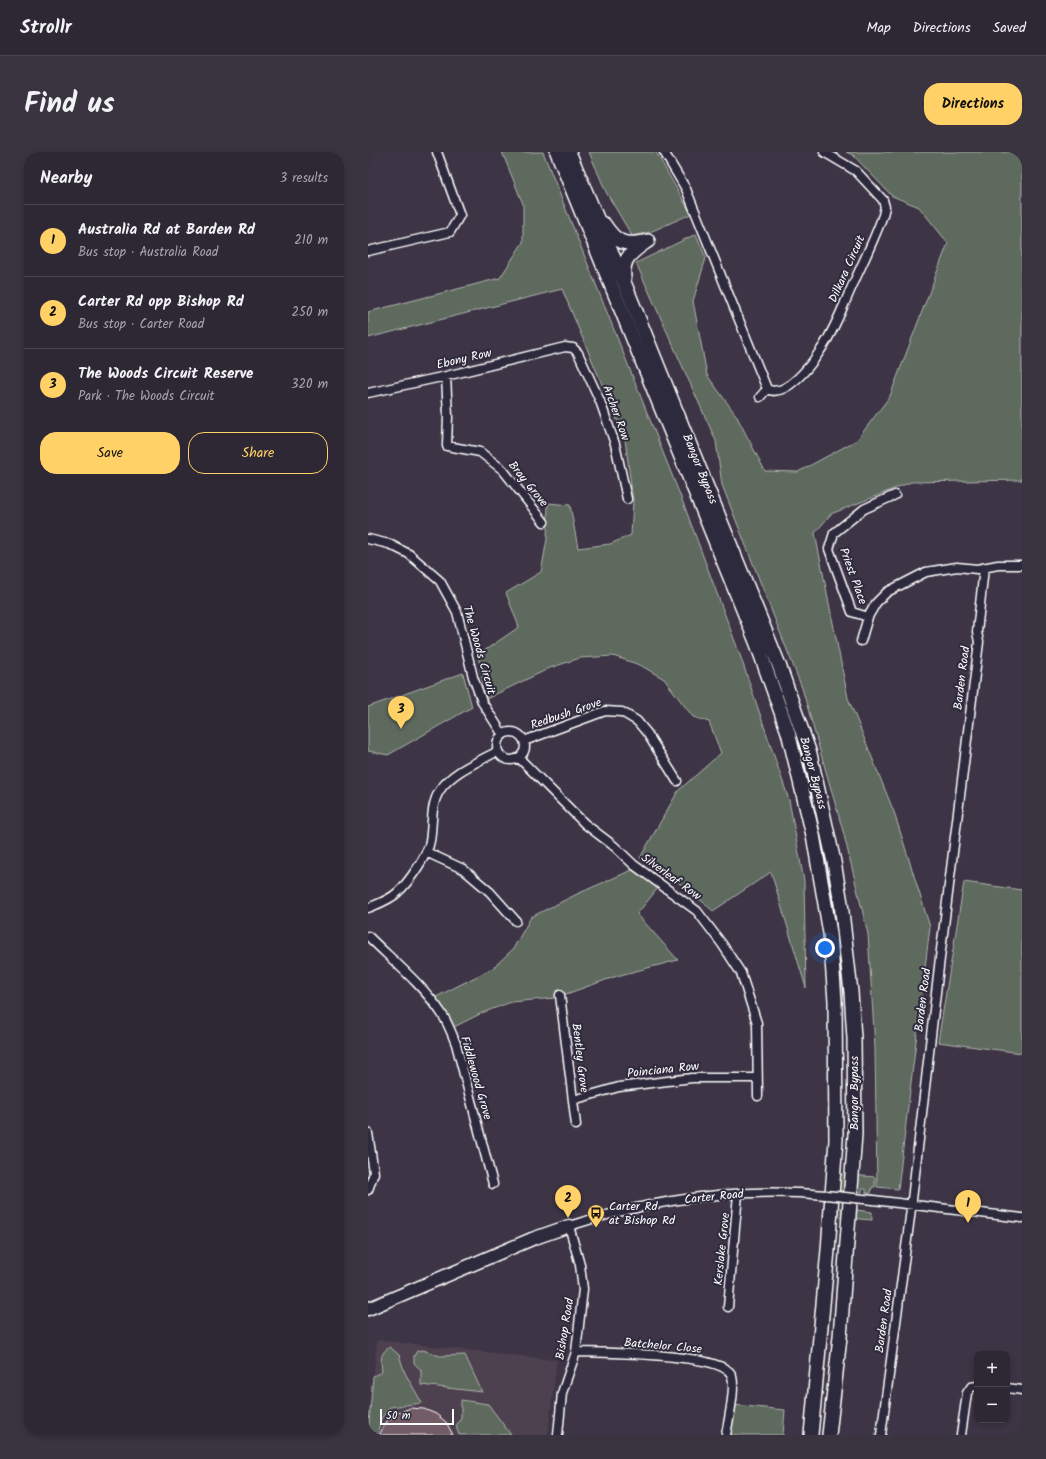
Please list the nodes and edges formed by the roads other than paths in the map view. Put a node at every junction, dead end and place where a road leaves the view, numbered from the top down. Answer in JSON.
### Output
{"nodes":[{"id":1,"x":437,"y":152,"type":"edge"},
{"id":2,"x":557,"y":152,"type":"edge"},
{"id":3,"x":569,"y":152,"type":"edge"},
{"id":4,"x":664,"y":152,"type":"edge"},
{"id":5,"x":824,"y":152,"type":"edge"},
{"id":6,"x":586,"y":193,"type":"junction"},
{"id":7,"x":368,"y":251,"type":"edge"},
{"id":8,"x":624,"y":282,"type":"junction"},
{"id":9,"x":565,"y":347,"type":"joint"},
{"id":10,"x":446,"y":376,"type":"junction"},
{"id":11,"x":767,"y":389,"type":"junction"},
{"id":12,"x":368,"y":393,"type":"edge"},
{"id":13,"x":760,"y":397,"type":"dead end"},
{"id":14,"x":895,"y":495,"type":"dead end"},
{"id":15,"x":627,"y":499,"type":"dead end"},
{"id":16,"x":544,"y":522,"type":"dead end"},
{"id":17,"x":368,"y":539,"type":"edge"},
{"id":18,"x":1022,"y":565,"type":"edge"},
{"id":19,"x":984,"y":568,"type":"junction"},
{"id":20,"x":868,"y":617,"type":"junction"},
{"id":21,"x":861,"y":641,"type":"dead end"},
{"id":22,"x":503,"y":735,"type":"junction"},
{"id":23,"x":524,"y":741,"type":"junction"},
{"id":24,"x":498,"y":751,"type":"junction"},
{"id":25,"x":519,"y":758,"type":"junction"},
{"id":26,"x":677,"y":781,"type":"dead end"},
{"id":27,"x":426,"y":852,"type":"junction"},
{"id":28,"x":368,"y":908,"type":"edge"},
{"id":29,"x":516,"y":920,"type":"dead end"},
{"id":30,"x":368,"y":936,"type":"edge"},
{"id":31,"x":560,"y":995,"type":"dead end"},
{"id":32,"x":757,"y":1078,"type":"junction"},
{"id":33,"x":758,"y":1096,"type":"dead end"},
{"id":34,"x":573,"y":1100,"type":"junction"},
{"id":35,"x":576,"y":1125,"type":"dead end"},
{"id":36,"x":368,"y":1133,"type":"edge"},
{"id":37,"x":493,"y":1184,"type":"dead end"},
{"id":38,"x":368,"y":1190,"type":"edge"},
{"id":39,"x":738,"y":1194,"type":"junction"},
{"id":40,"x":911,"y":1205,"type":"junction"},
{"id":41,"x":1022,"y":1218,"type":"edge"},
{"id":42,"x":569,"y":1226,"type":"junction"},
{"id":43,"x":728,"y":1307,"type":"dead end"},
{"id":44,"x":368,"y":1309,"type":"edge"},
{"id":45,"x":576,"y":1352,"type":"junction"},
{"id":46,"x":974,"y":1386,"type":"edge"},
{"id":47,"x":1010,"y":1388,"type":"edge"},
{"id":48,"x":1022,"y":1390,"type":"edge"},
{"id":49,"x":558,"y":1435,"type":"edge"},
{"id":50,"x":726,"y":1435,"type":"edge"},
{"id":51,"x":810,"y":1435,"type":"edge"},
{"id":52,"x":829,"y":1435,"type":"edge"},
{"id":53,"x":881,"y":1435,"type":"edge"},
{"id":54,"x":961,"y":1435,"type":"edge"}],
"edges":[{"from":1,"to":7,"type":"street"},
{"from":2,"to":51,"type":"main road","name":"Bangor Bypass"},
{"from":3,"to":6,"type":"main road","name":"Bangor Bypass"},
{"from":4,"to":11,"type":"street"},
{"from":5,"to":11,"type":"street","name":"Dilkara Circuit"},
{"from":6,"to":8,"type":"main road","name":"Bangor Bypass"},
{"from":6,"to":8,"type":"main road"},
{"from":8,"to":52,"type":"main road","name":"Bangor Bypass"},
{"from":9,"to":10,"type":"street","name":"Ebony Row"},
{"from":9,"to":15,"type":"street","name":"Archer Row"},
{"from":10,"to":12,"type":"street","name":"Ebony Row"},
{"from":10,"to":16,"type":"street","name":"Bray Grove"},
{"from":11,"to":13,"type":"street"},
{"from":14,"to":20,"type":"street","name":"Priest Place"},
{"from":17,"to":22,"type":"street","name":"The Woods Circuit"},
{"from":18,"to":19,"type":"street","name":"Priest Place"},
{"from":19,"to":20,"type":"street","name":"Priest Place"},
{"from":19,"to":40,"type":"street","name":"Barden Road"},
{"from":20,"to":21,"type":"street","name":"Priest Place"},
{"from":22,"to":23,"type":"street"},
{"from":22,"to":24,"type":"street"},
{"from":23,"to":25,"type":"street"},
{"from":23,"to":26,"type":"street","name":"Redbush Grove"},
{"from":24,"to":25,"type":"street"},
{"from":24,"to":27,"type":"street"},
{"from":25,"to":32,"type":"street","name":"Silverleaf Row"},
{"from":27,"to":28,"type":"street"},
{"from":27,"to":29,"type":"street"},
{"from":30,"to":37,"type":"street","name":"Fiddlewood Grove"},
{"from":31,"to":34,"type":"street","name":"Bentley Grove"},
{"from":32,"to":33,"type":"street","name":"Silverleaf Row"},
{"from":32,"to":34,"type":"street","name":"Poinciana Row"},
{"from":34,"to":35,"type":"street","name":"Bentley Grove"},
{"from":36,"to":38,"type":"street"},
{"from":39,"to":40,"type":"street","name":"Carter Road","bridge":true},
{"from":39,"to":42,"type":"street","name":"Carter Road"},
{"from":39,"to":43,"type":"street","name":"Kerslake Grove"},
{"from":40,"to":41,"type":"street","name":"Carter Road"},
{"from":40,"to":53,"type":"street","name":"Barden Road"},
{"from":42,"to":44,"type":"street","name":"Carter Road"},
{"from":42,"to":45,"type":"street","name":"Bishop Road"},
{"from":45,"to":49,"type":"street","name":"Bishop Road"},
{"from":45,"to":50,"type":"street","name":"Batchelor Close"},
{"from":46,"to":54,"type":"street"},
{"from":47,"to":48,"type":"street"}]}
